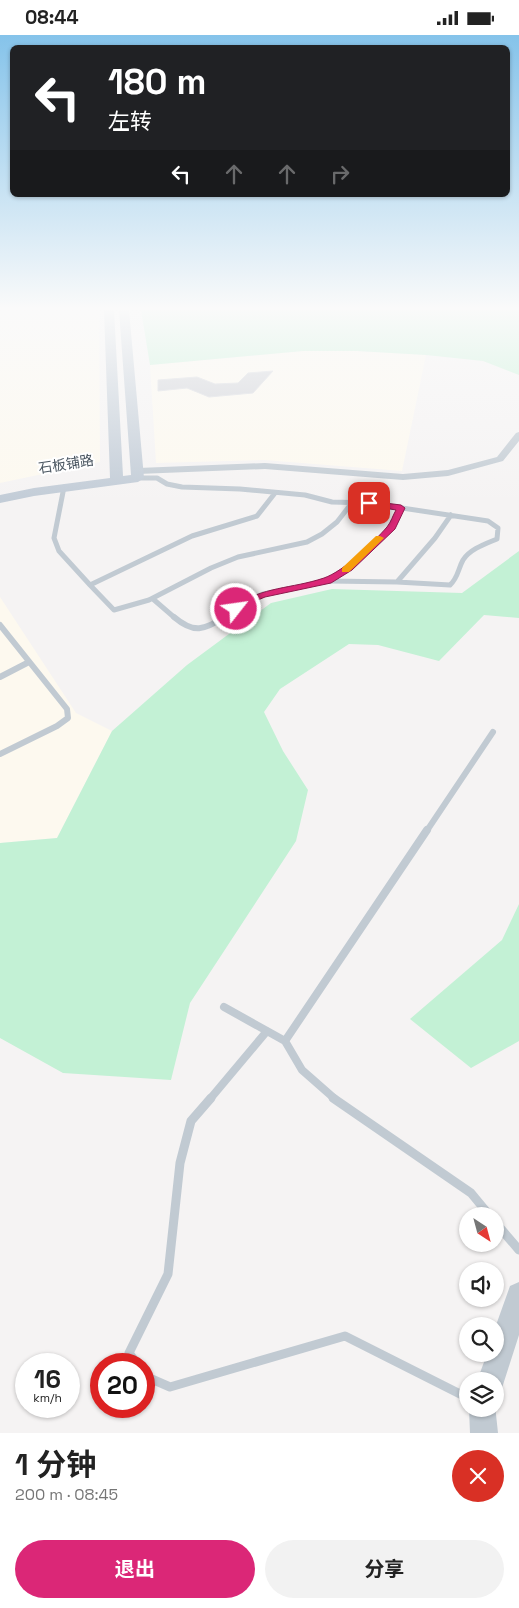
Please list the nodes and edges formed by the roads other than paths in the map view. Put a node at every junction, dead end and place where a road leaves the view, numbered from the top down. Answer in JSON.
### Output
{"nodes":[{"id":1,"x":112,"y":375,"type":"edge"},
{"id":2,"x":130,"y":375,"type":"edge"},
{"id":3,"x":519,"y":435,"type":"edge"},
{"id":4,"x":138,"y":474,"type":"junction"},
{"id":5,"x":117,"y":475,"type":"junction"},
{"id":6,"x":64,"y":487,"type":"junction"},
{"id":7,"x":0,"y":491,"type":"edge"},
{"id":8,"x":275,"y":493,"type":"junction"},
{"id":9,"x":0,"y":499,"type":"edge"},
{"id":10,"x":351,"y":504,"type":"junction"},
{"id":11,"x":401,"y":508,"type":"junction"},
{"id":12,"x":451,"y":515,"type":"junction"},
{"id":13,"x":328,"y":581,"type":"junction"},
{"id":14,"x":397,"y":582,"type":"junction"},
{"id":15,"x":90,"y":585,"type":"junction"},
{"id":16,"x":153,"y":599,"type":"junction"},
{"id":17,"x":0,"y":625,"type":"edge"},
{"id":18,"x":29,"y":662,"type":"junction"},
{"id":19,"x":0,"y":677,"type":"edge"},
{"id":20,"x":493,"y":732,"type":"dead end"},
{"id":21,"x":0,"y":754,"type":"edge"},
{"id":22,"x":224,"y":1007,"type":"dead end"},
{"id":23,"x":267,"y":1031,"type":"junction"},
{"id":24,"x":285,"y":1041,"type":"junction"},
{"id":25,"x":483,"y":1207,"type":"edge"},
{"id":26,"x":504,"y":1232,"type":"edge"},
{"id":27,"x":519,"y":1250,"type":"edge"},
{"id":28,"x":519,"y":1295,"type":"edge"},
{"id":29,"x":129,"y":1353,"type":"edge"},
{"id":30,"x":493,"y":1372,"type":"edge"},
{"id":31,"x":155,"y":1380,"type":"edge"},
{"id":32,"x":459,"y":1393,"type":"edge"},
{"id":33,"x":483,"y":1417,"type":"edge"},
{"id":34,"x":484,"y":1433,"type":"edge"}],
"edges":[{"from":1,"to":5,"type":"main road"},
{"from":2,"to":4,"type":"main road"},
{"from":3,"to":4,"type":"street"},
{"from":4,"to":5,"type":"main road","name":"石板铺路"},
{"from":4,"to":8,"type":"lane"},
{"from":5,"to":6,"type":"main road","name":"石板铺路"},
{"from":5,"to":7,"type":"main road","name":"石板铺路"},
{"from":6,"to":9,"type":"main road","name":"石板铺路"},
{"from":6,"to":15,"type":"lane"},
{"from":8,"to":10,"type":"lane"},
{"from":8,"to":15,"type":"lane"},
{"from":10,"to":11,"type":"lane"},
{"from":10,"to":16,"type":"lane"},
{"from":11,"to":12,"type":"lane"},
{"from":11,"to":13,"type":"lane"},
{"from":12,"to":14,"type":"lane"},
{"from":12,"to":14,"type":"lane"},
{"from":13,"to":14,"type":"lane"},
{"from":13,"to":16,"type":"lane"},
{"from":15,"to":16,"type":"lane"},
{"from":17,"to":18,"type":"lane"},
{"from":18,"to":19,"type":"lane"},
{"from":18,"to":21,"type":"lane"},
{"from":20,"to":24,"type":"lane"},
{"from":22,"to":23,"type":"lane"},
{"from":23,"to":24,"type":"lane"},
{"from":23,"to":29,"type":"lane"},
{"from":24,"to":25,"type":"lane"},
{"from":26,"to":27,"type":"lane"},
{"from":28,"to":30,"type":"street"},
{"from":31,"to":32,"type":"lane"},
{"from":33,"to":34,"type":"street"}]}
